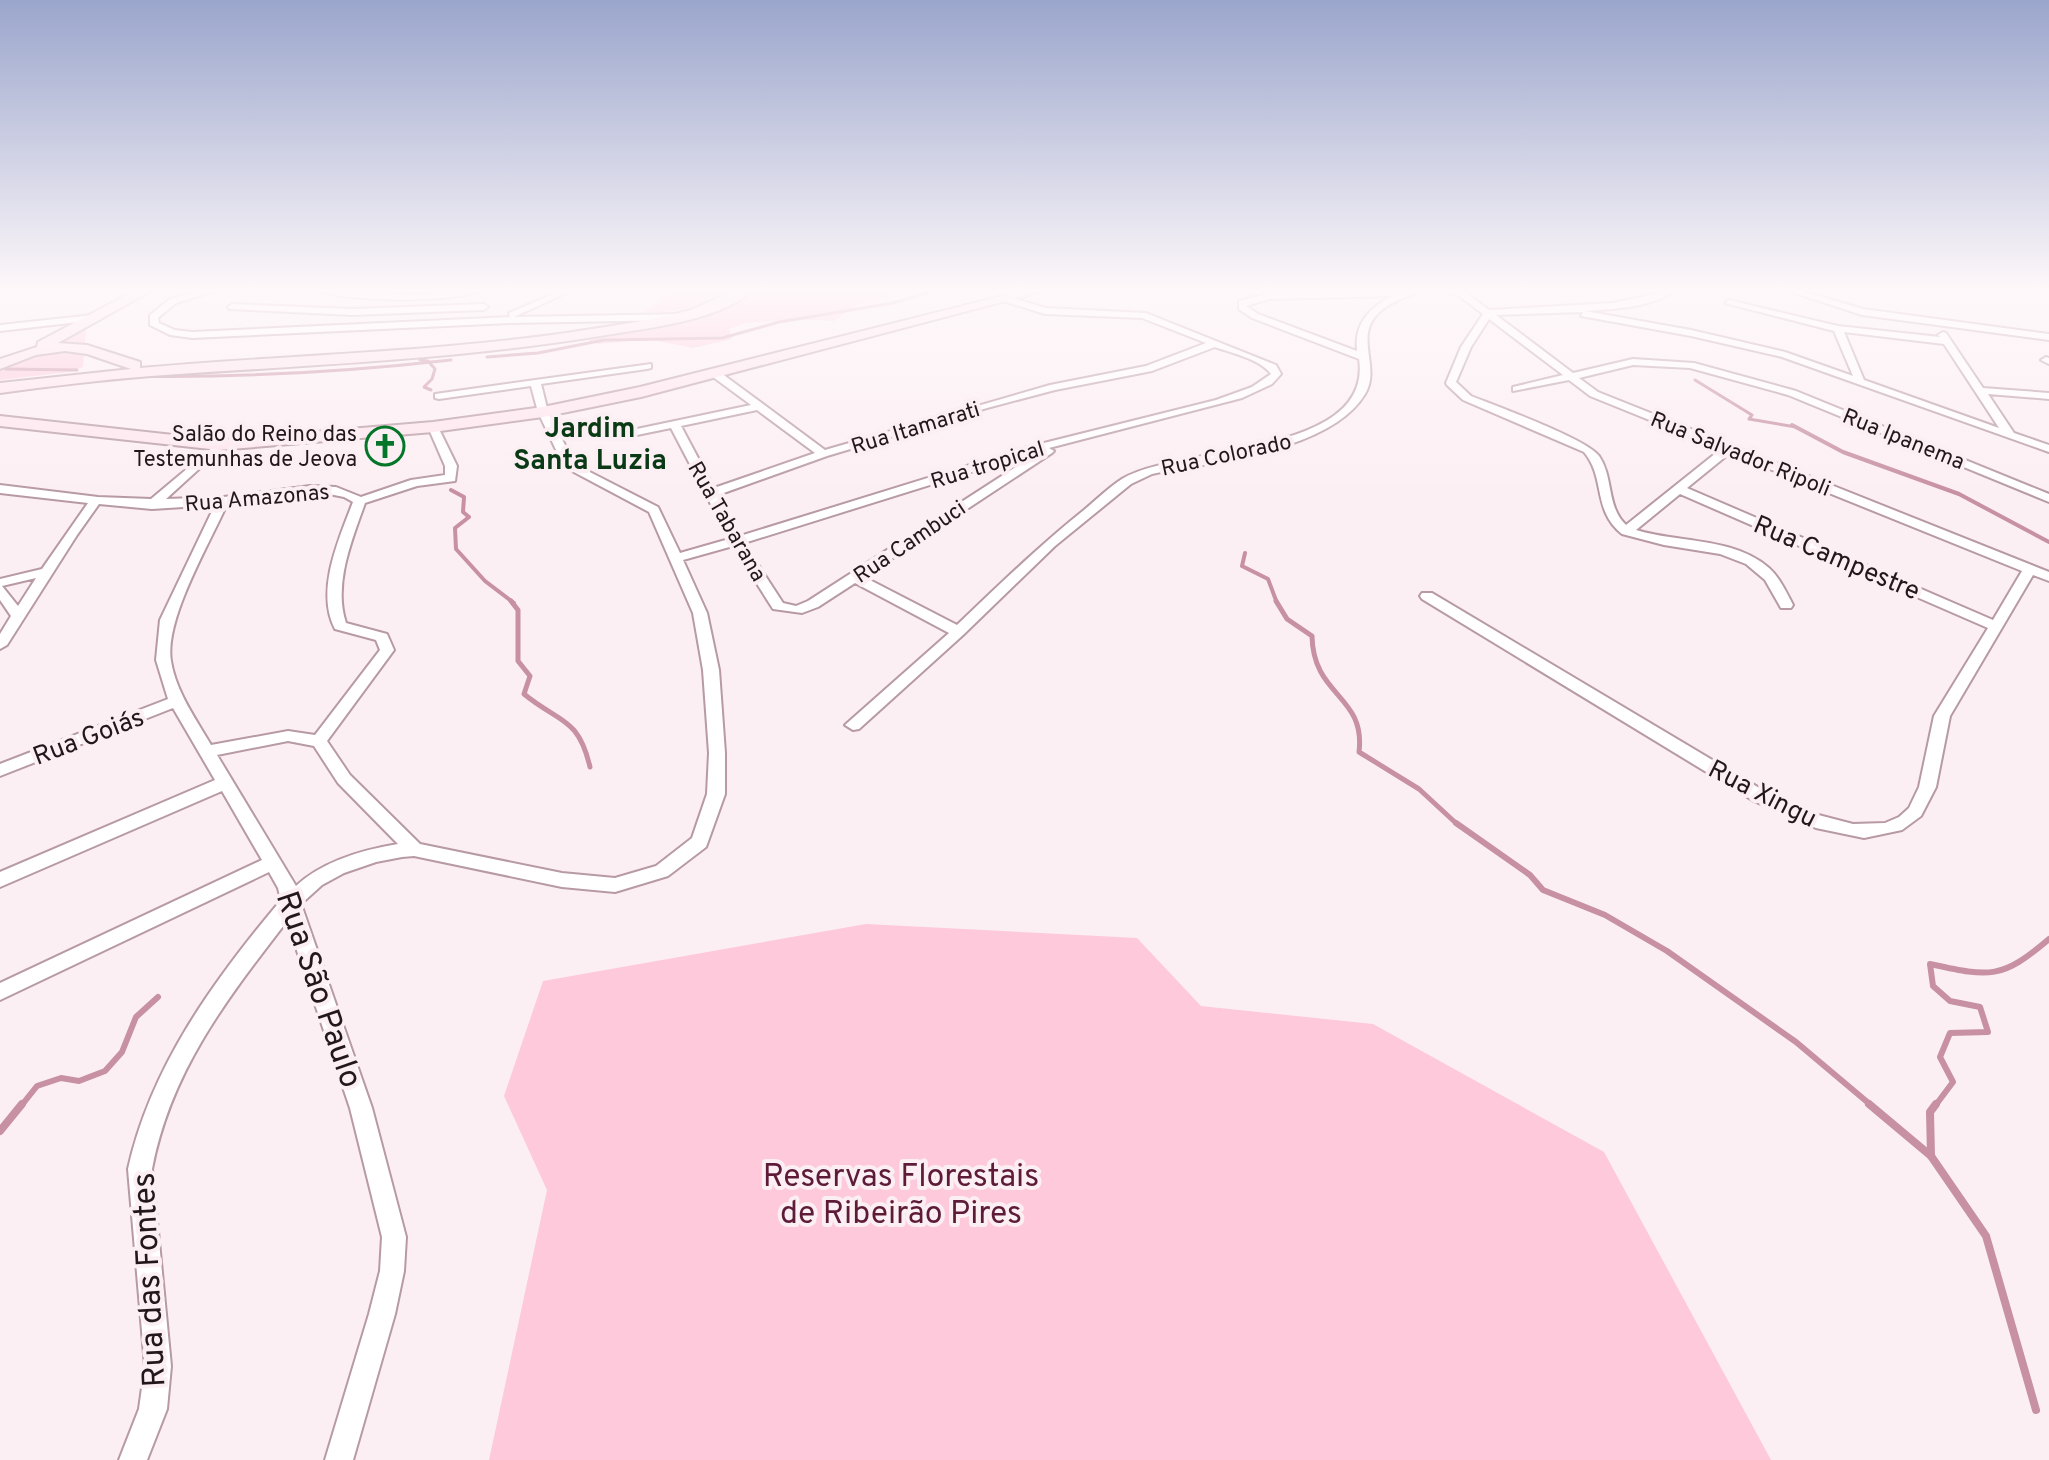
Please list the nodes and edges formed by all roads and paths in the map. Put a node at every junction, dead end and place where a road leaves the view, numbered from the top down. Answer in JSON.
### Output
{"nodes":[{"id":1,"x":19,"y":356,"type":"edge"},
{"id":2,"x":95,"y":356,"type":"edge"},
{"id":3,"x":106,"y":356,"type":"edge"},
{"id":4,"x":413,"y":356,"type":"edge"},
{"id":5,"x":789,"y":356,"type":"edge"},
{"id":6,"x":1181,"y":356,"type":"edge"},
{"id":7,"x":1247,"y":356,"type":"edge"},
{"id":8,"x":1462,"y":356,"type":"edge"},
{"id":9,"x":1542,"y":356,"type":"edge"},
{"id":10,"x":1783,"y":356,"type":"edge"},
{"id":11,"x":1849,"y":356,"type":"edge"},
{"id":12,"x":1958,"y":356,"type":"edge"},
{"id":13,"x":15,"y":357,"type":"joint"},
{"id":14,"x":1363,"y":357,"type":"edge"},
{"id":15,"x":0,"y":365,"type":"edge"},
{"id":16,"x":647,"y":366,"type":"dead end"},
{"id":17,"x":185,"y":367,"type":"junction"},
{"id":18,"x":717,"y":375,"type":"junction"},
{"id":19,"x":1570,"y":378,"type":"junction"},
{"id":20,"x":66,"y":379,"type":"junction"},
{"id":21,"x":1859,"y":379,"type":"junction"},
{"id":22,"x":535,"y":382,"type":"junction"},
{"id":23,"x":0,"y":386,"type":"edge"},
{"id":24,"x":1517,"y":389,"type":"dead end"},
{"id":25,"x":1983,"y":391,"type":"junction"},
{"id":26,"x":439,"y":396,"type":"dead end"},
{"id":27,"x":2049,"y":396,"type":"edge"},
{"id":28,"x":757,"y":407,"type":"junction"},
{"id":29,"x":543,"y":412,"type":"junction"},
{"id":30,"x":0,"y":421,"type":"edge"},
{"id":31,"x":674,"y":424,"type":"junction"},
{"id":32,"x":433,"y":427,"type":"junction"},
{"id":33,"x":632,"y":433,"type":"dead end"},
{"id":34,"x":2009,"y":434,"type":"junction"},
{"id":35,"x":1066,"y":440,"type":"junction"},
{"id":36,"x":219,"y":445,"type":"junction"},
{"id":37,"x":1729,"y":448,"type":"junction"},
{"id":38,"x":2049,"y":449,"type":"edge"},
{"id":39,"x":823,"y":454,"type":"junction"},
{"id":40,"x":0,"y":489,"type":"edge"},
{"id":41,"x":1679,"y":489,"type":"junction"},
{"id":42,"x":711,"y":493,"type":"junction"},
{"id":43,"x":2049,"y":498,"type":"edge"},
{"id":44,"x":360,"y":501,"type":"junction"},
{"id":45,"x":95,"y":502,"type":"junction"},
{"id":46,"x":222,"y":502,"type":"junction"},
{"id":47,"x":152,"y":505,"type":"junction"},
{"id":48,"x":1626,"y":531,"type":"junction"},
{"id":49,"x":737,"y":543,"type":"junction"},
{"id":50,"x":674,"y":558,"type":"junction"},
{"id":51,"x":2030,"y":569,"type":"junction"},
{"id":52,"x":46,"y":572,"type":"junction"},
{"id":53,"x":2049,"y":577,"type":"edge"},
{"id":54,"x":856,"y":578,"type":"junction"},
{"id":55,"x":0,"y":583,"type":"edge"},
{"id":56,"x":0,"y":590,"type":"edge"},
{"id":57,"x":1427,"y":596,"type":"dead end"},
{"id":58,"x":1786,"y":605,"type":"dead end"},
{"id":59,"x":789,"y":610,"type":"joint"},
{"id":60,"x":18,"y":616,"type":"junction"},
{"id":61,"x":1995,"y":626,"type":"junction"},
{"id":62,"x":958,"y":632,"type":"junction"},
{"id":63,"x":0,"y":645,"type":"edge"},
{"id":64,"x":177,"y":701,"type":"junction"},
{"id":65,"x":853,"y":725,"type":"dead end"},
{"id":66,"x":319,"y":741,"type":"junction"},
{"id":67,"x":205,"y":752,"type":"junction"},
{"id":68,"x":0,"y":770,"type":"edge"},
{"id":69,"x":224,"y":783,"type":"junction"},
{"id":70,"x":414,"y":849,"type":"junction"},
{"id":71,"x":271,"y":863,"type":"junction"},
{"id":72,"x":0,"y":880,"type":"edge"},
{"id":73,"x":292,"y":901,"type":"junction"},
{"id":74,"x":0,"y":992,"type":"edge"},
{"id":75,"x":132,"y":1456,"type":"edge"},
{"id":76,"x":339,"y":1460,"type":"edge"}],
"edges":[{"from":1,"to":13,"type":"main road"},
{"from":2,"to":20,"type":"main road"},
{"from":3,"to":17,"type":"main road"},
{"from":4,"to":17,"type":"main road"},
{"from":5,"to":18,"type":"main road"},
{"from":6,"to":39,"type":"street","name":"Rua Itamarati"},
{"from":7,"to":35,"type":"street","name":"Rua tropical"},
{"from":8,"to":48,"type":"street"},
{"from":9,"to":19,"type":"street","name":"Rua Salvador Ripoli"},
{"from":10,"to":21,"type":"street"},
{"from":11,"to":21,"type":"street"},
{"from":12,"to":25,"type":"street"},
{"from":13,"to":15,"type":"main road"},
{"from":14,"to":62,"type":"street","name":"Rua Colorado"},
{"from":16,"to":22,"type":"street"},
{"from":17,"to":20,"type":"main road"},
{"from":18,"to":28,"type":"street"},
{"from":18,"to":29,"type":"main road"},
{"from":19,"to":24,"type":"street","name":"Rua Ipanema"},
{"from":19,"to":37,"type":"street","name":"Rua Salvador Ripoli"},
{"from":19,"to":43,"type":"street","name":"Rua Ipanema"},
{"from":20,"to":23,"type":"main road"},
{"from":21,"to":34,"type":"street"},
{"from":22,"to":26,"type":"street"},
{"from":22,"to":29,"type":"street"},
{"from":25,"to":27,"type":"street"},
{"from":25,"to":34,"type":"street"},
{"from":28,"to":31,"type":"street","name":"Rua Tabarana"},
{"from":28,"to":39,"type":"street"},
{"from":29,"to":32,"type":"main road"},
{"from":29,"to":50,"type":"street"},
{"from":30,"to":36,"type":"main road"},
{"from":31,"to":33,"type":"street","name":"Rua Tabarana"},
{"from":31,"to":42,"type":"street","name":"Rua Tabarana"},
{"from":32,"to":36,"type":"main road"},
{"from":32,"to":44,"type":"street","name":"Rua Amazonas"},
{"from":34,"to":38,"type":"street"},
{"from":35,"to":49,"type":"street","name":"Rua tropical"},
{"from":35,"to":54,"type":"street","name":"Rua Cambuci"},
{"from":36,"to":47,"type":"street","name":"Rua Amazonas"},
{"from":37,"to":41,"type":"street"},
{"from":37,"to":51,"type":"street","name":"Rua Salvador Ripoli"},
{"from":39,"to":42,"type":"street","name":"Rua Itamarati"},
{"from":40,"to":45,"type":"street","name":"Rua Amazonas"},
{"from":41,"to":48,"type":"street"},
{"from":41,"to":61,"type":"street","name":"Rua Campestre"},
{"from":42,"to":49,"type":"street","name":"Rua Tabarana"},
{"from":44,"to":46,"type":"street","name":"Rua Amazonas"},
{"from":44,"to":66,"type":"street"},
{"from":45,"to":47,"type":"street","name":"Rua Amazonas"},
{"from":45,"to":52,"type":"street"},
{"from":46,"to":47,"type":"street","name":"Rua Amazonas"},
{"from":46,"to":64,"type":"street","name":"Rua São Paulo"},
{"from":48,"to":58,"type":"street"},
{"from":49,"to":50,"type":"street","name":"Rua tropical"},
{"from":49,"to":59,"type":"street","name":"Rua Tabarana"},
{"from":50,"to":70,"type":"street"},
{"from":51,"to":53,"type":"street","name":"Rua Salvador Ripoli"},
{"from":51,"to":61,"type":"street","name":"Rua Xingu"},
{"from":52,"to":55,"type":"street"},
{"from":52,"to":60,"type":"street"},
{"from":54,"to":59,"type":"street","name":"Rua Cambuci"},
{"from":54,"to":62,"type":"street"},
{"from":56,"to":60,"type":"street"},
{"from":57,"to":61,"type":"street","name":"Rua Xingu"},
{"from":60,"to":63,"type":"street"},
{"from":62,"to":65,"type":"street","name":"Rua Colorado"},
{"from":64,"to":67,"type":"street","name":"Rua São Paulo"},
{"from":64,"to":68,"type":"street","name":"Rua Goiás"},
{"from":66,"to":67,"type":"street"},
{"from":66,"to":70,"type":"street"},
{"from":67,"to":69,"type":"street","name":"Rua São Paulo"},
{"from":69,"to":71,"type":"street","name":"Rua São Paulo"},
{"from":69,"to":72,"type":"street"},
{"from":70,"to":73,"type":"street","name":"Rua das Fontes"},
{"from":71,"to":73,"type":"street","name":"Rua São Paulo"},
{"from":71,"to":74,"type":"street"},
{"from":73,"to":75,"type":"street","name":"Rua das Fontes"},
{"from":73,"to":76,"type":"street","name":"Rua São Paulo"}]}
